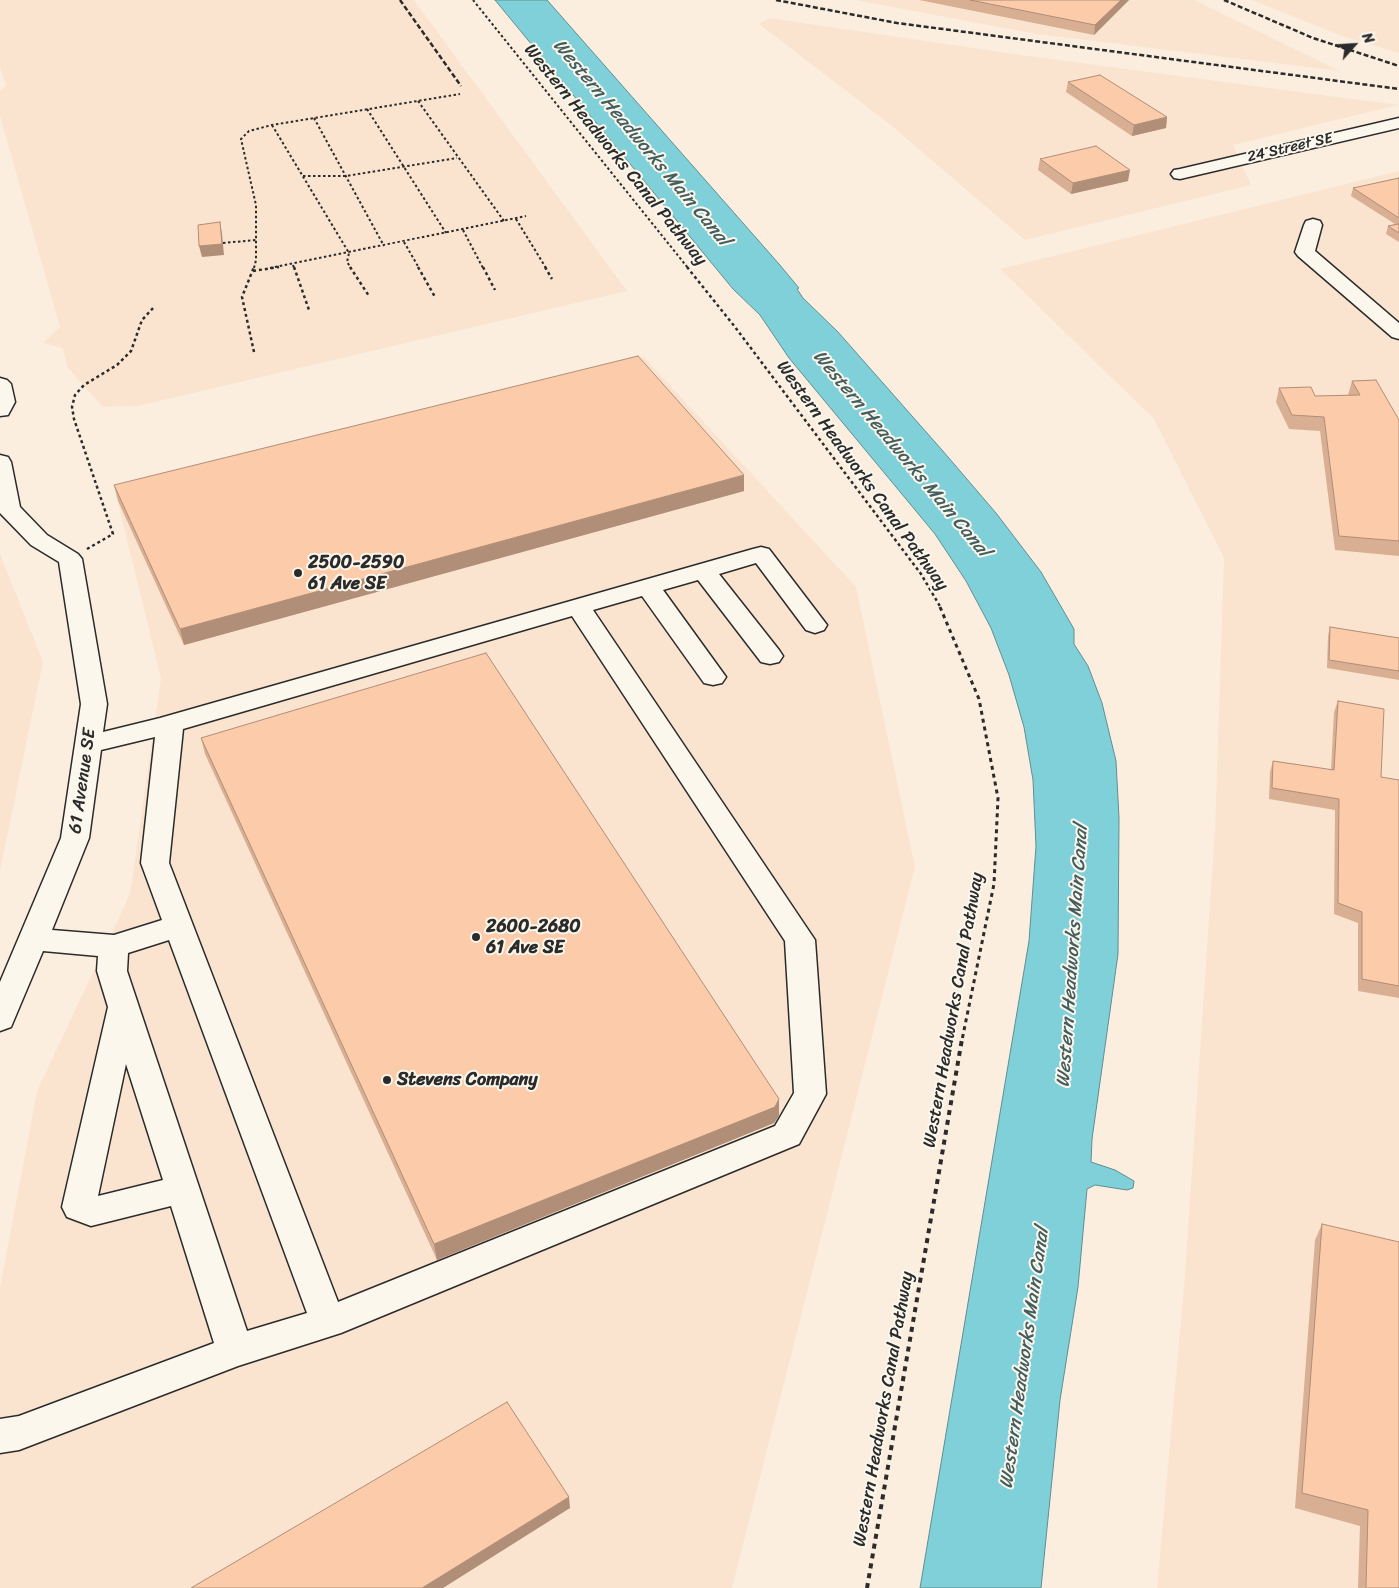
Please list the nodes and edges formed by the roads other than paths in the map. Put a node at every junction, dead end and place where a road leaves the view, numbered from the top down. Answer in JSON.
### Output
{"nodes":[{"id":1,"x":1399,"y":123,"type":"edge"},
{"id":2,"x":1180,"y":174,"type":"dead end"},
{"id":3,"x":1313,"y":225,"type":"dead end"},
{"id":4,"x":1399,"y":333,"type":"edge"},
{"id":5,"x":0,"y":384,"type":"edge"},
{"id":6,"x":0,"y":410,"type":"edge"},
{"id":7,"x":0,"y":462,"type":"edge"},
{"id":8,"x":704,"y":571,"type":"junction"},
{"id":9,"x":648,"y":587,"type":"junction"},
{"id":10,"x":578,"y":607,"type":"junction"},
{"id":11,"x":815,"y":625,"type":"dead end"},
{"id":12,"x":770,"y":656,"type":"dead end"},
{"id":13,"x":713,"y":677,"type":"dead end"},
{"id":14,"x":170,"y":724,"type":"junction"},
{"id":15,"x":89,"y":744,"type":"junction"},
{"id":16,"x":178,"y":926,"type":"junction"},
{"id":17,"x":33,"y":939,"type":"junction"},
{"id":18,"x":114,"y":946,"type":"junction"},
{"id":19,"x":124,"y":1006,"type":"junction"},
{"id":20,"x":0,"y":1019,"type":"edge"},
{"id":21,"x":183,"y":1189,"type":"junction"},
{"id":22,"x":328,"y":1322,"type":"junction"},
{"id":23,"x":235,"y":1351,"type":"junction"},
{"id":24,"x":0,"y":1436,"type":"edge"}],
"edges":[{"from":1,"to":2,"type":"street","name":"24 Street SE"},
{"from":3,"to":4,"type":"street"},
{"from":5,"to":6,"type":"street"},
{"from":7,"to":15,"type":"street","name":"61 Avenue SE"},
{"from":8,"to":9,"type":"street"},
{"from":8,"to":11,"type":"street"},
{"from":8,"to":12,"type":"street"},
{"from":9,"to":10,"type":"street"},
{"from":9,"to":13,"type":"street"},
{"from":10,"to":14,"type":"street"},
{"from":10,"to":22,"type":"street"},
{"from":14,"to":15,"type":"street"},
{"from":14,"to":16,"type":"street"},
{"from":15,"to":17,"type":"street","name":"61 Avenue SE"},
{"from":16,"to":18,"type":"street"},
{"from":16,"to":22,"type":"street"},
{"from":17,"to":18,"type":"street"},
{"from":17,"to":20,"type":"street","name":"61 Avenue SE"},
{"from":18,"to":19,"type":"street"},
{"from":19,"to":21,"type":"street"},
{"from":19,"to":21,"type":"street"},
{"from":21,"to":23,"type":"street"},
{"from":22,"to":23,"type":"street"},
{"from":23,"to":24,"type":"street"}]}
